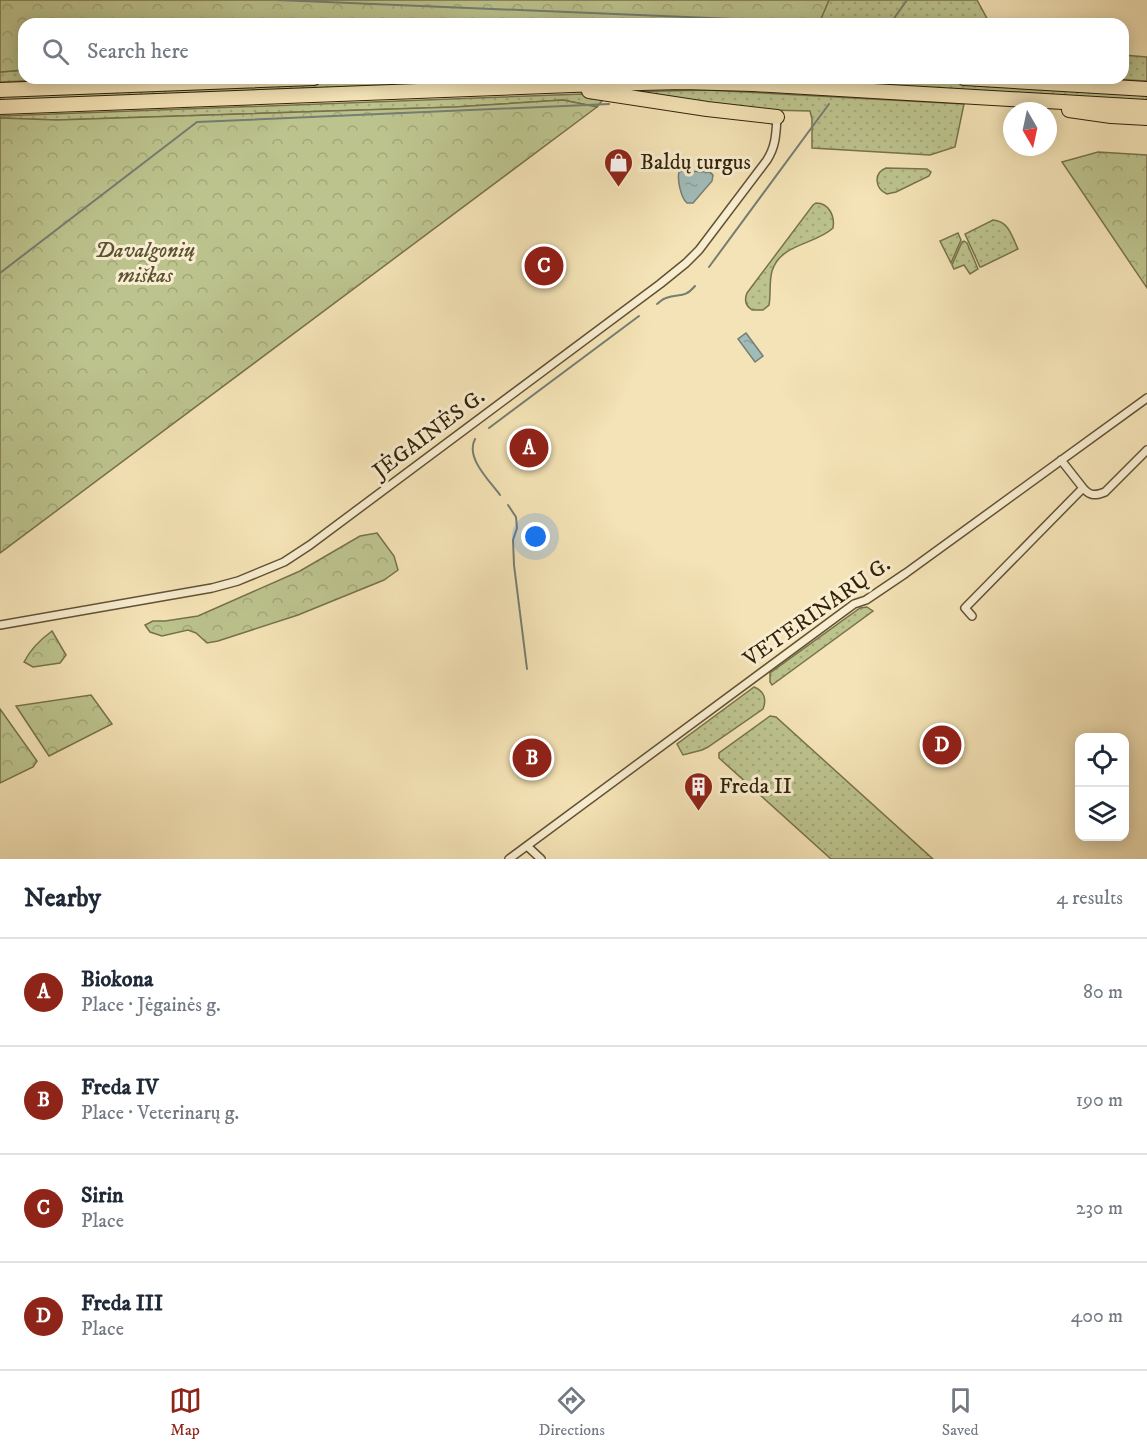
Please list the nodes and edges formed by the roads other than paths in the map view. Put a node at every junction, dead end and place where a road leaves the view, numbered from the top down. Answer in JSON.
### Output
{"nodes":[{"id":1,"x":157,"y":84,"type":"edge"},
{"id":2,"x":620,"y":84,"type":"edge"},
{"id":3,"x":753,"y":84,"type":"edge"},
{"id":4,"x":1064,"y":84,"type":"edge"},
{"id":5,"x":557,"y":86,"type":"junction"},
{"id":6,"x":1147,"y":89,"type":"edge"},
{"id":7,"x":0,"y":90,"type":"edge"},
{"id":8,"x":983,"y":97,"type":"junction"},
{"id":9,"x":0,"y":107,"type":"edge"},
{"id":10,"x":1147,"y":107,"type":"edge"},
{"id":11,"x":777,"y":117,"type":"joint"},
{"id":12,"x":1147,"y":118,"type":"edge"},
{"id":13,"x":1147,"y":398,"type":"edge"},
{"id":14,"x":1147,"y":450,"type":"edge"},
{"id":15,"x":1061,"y":460,"type":"junction"},
{"id":16,"x":1083,"y":488,"type":"junction"},
{"id":17,"x":972,"y":616,"type":"dead end"},
{"id":18,"x":0,"y":625,"type":"edge"},
{"id":19,"x":527,"y":846,"type":"junction"},
{"id":20,"x":509,"y":859,"type":"edge"},
{"id":21,"x":541,"y":859,"type":"edge"}],
"edges":[{"from":1,"to":7,"type":"highway"},
{"from":2,"to":5,"type":"highway"},
{"from":3,"to":8,"type":"highway"},
{"from":4,"to":6,"type":"highway"},
{"from":5,"to":9,"type":"highway"},
{"from":5,"to":11,"type":"highway"},
{"from":8,"to":10,"type":"highway"},
{"from":8,"to":12,"type":"highway"},
{"from":11,"to":18,"type":"street","name":"JĖGAINĖS G."},
{"from":13,"to":15,"type":"street","name":"VETERINARŲ G."},
{"from":14,"to":16,"type":"street"},
{"from":15,"to":16,"type":"street"},
{"from":15,"to":19,"type":"street","name":"VETERINARŲ G."},
{"from":16,"to":17,"type":"street"},
{"from":19,"to":20,"type":"street","name":"VETERINARŲ G."},
{"from":19,"to":21,"type":"street"}]}
